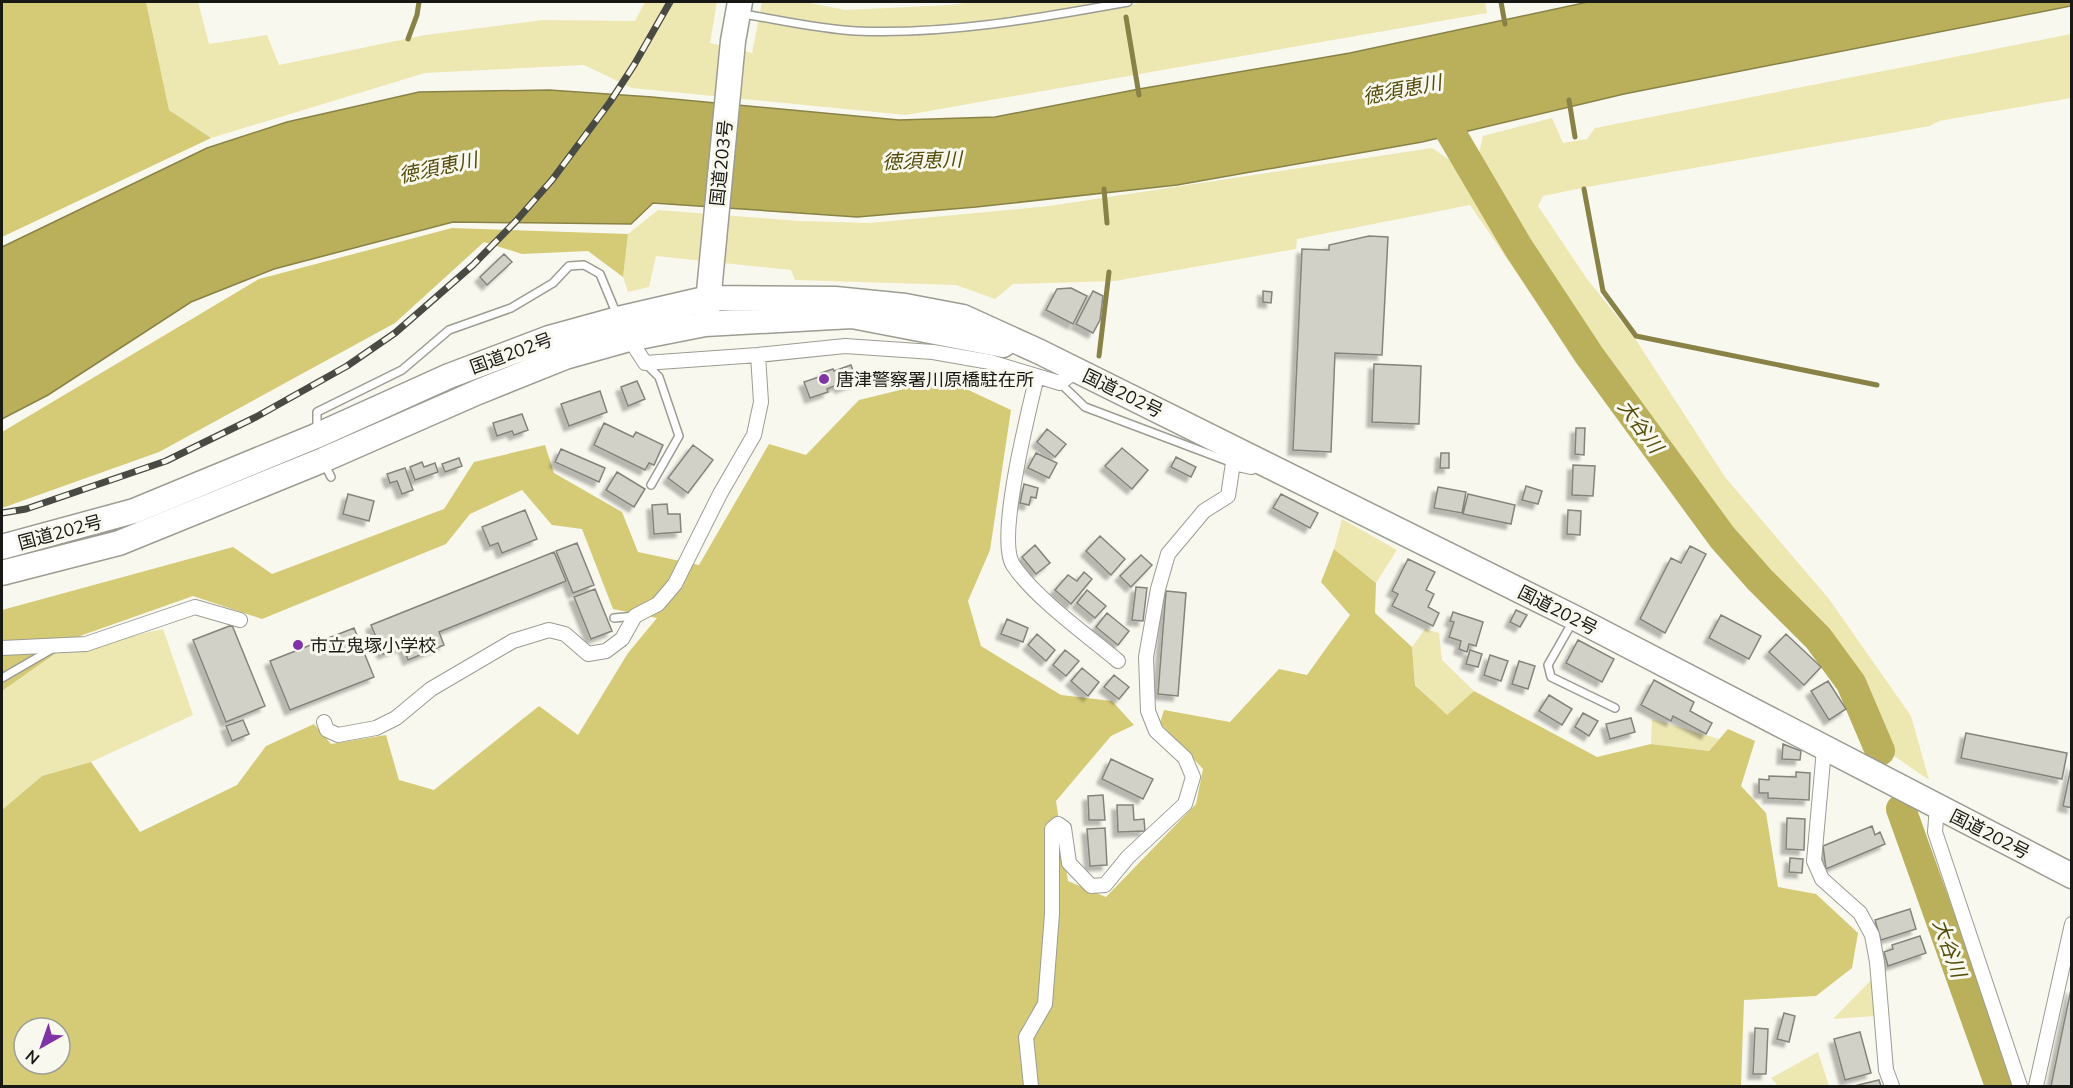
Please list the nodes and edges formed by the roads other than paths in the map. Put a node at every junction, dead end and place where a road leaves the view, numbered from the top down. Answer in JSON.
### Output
{"nodes":[{"id":1,"x":1128,"y":2,"type":"edge"},
{"id":2,"x":738,"y":8,"type":"edge"},
{"id":3,"x":709,"y":298,"type":"junction"},
{"id":4,"x":705,"y":324,"type":"junction"},
{"id":5,"x":624,"y":329,"type":"junction"},
{"id":6,"x":1040,"y":352,"type":"junction"},
{"id":7,"x":758,"y":355,"type":"junction"},
{"id":8,"x":645,"y":363,"type":"junction"},
{"id":9,"x":1037,"y":376,"type":"junction"},
{"id":10,"x":1068,"y":377,"type":"junction"},
{"id":11,"x":316,"y":436,"type":"junction"},
{"id":12,"x":1262,"y":461,"type":"junction"},
{"id":13,"x":1233,"y":463,"type":"junction"},
{"id":14,"x":651,"y":485,"type":"dead end"},
{"id":15,"x":2,"y":547,"type":"edge"},
{"id":16,"x":2,"y":573,"type":"edge"},
{"id":17,"x":635,"y":616,"type":"junction"},
{"id":18,"x":614,"y":618,"type":"dead end"},
{"id":19,"x":1575,"y":618,"type":"junction"},
{"id":20,"x":240,"y":620,"type":"dead end"},
{"id":21,"x":58,"y":646,"type":"junction"},
{"id":22,"x":2,"y":648,"type":"edge"},
{"id":23,"x":1118,"y":661,"type":"dead end"},
{"id":24,"x":2,"y":678,"type":"edge"},
{"id":25,"x":1615,"y":708,"type":"dead end"},
{"id":26,"x":324,"y":722,"type":"dead end"},
{"id":27,"x":1824,"y":748,"type":"junction"},
{"id":28,"x":1937,"y":806,"type":"junction"},
{"id":29,"x":2072,"y":876,"type":"edge"},
{"id":30,"x":2072,"y":924,"type":"edge"},
{"id":31,"x":1031,"y":1086,"type":"edge"},
{"id":32,"x":1892,"y":1086,"type":"edge"},
{"id":33,"x":2020,"y":1086,"type":"edge"},
{"id":34,"x":2036,"y":1086,"type":"edge"}],
"edges":[{"from":1,"to":2,"type":"lane"},
{"from":2,"to":3,"type":"highway","name":"国道203号"},
{"from":3,"to":4,"type":"highway","name":"国道203号"},
{"from":3,"to":5,"type":"highway","name":"国道202号"},
{"from":3,"to":6,"type":"highway","name":"国道202号"},
{"from":4,"to":5,"type":"highway","name":"国道202号"},
{"from":4,"to":6,"type":"highway","name":"国道202号"},
{"from":5,"to":8,"type":"street"},
{"from":5,"to":11,"type":"highway","name":"国道202号"},
{"from":5,"to":11,"type":"lane"},
{"from":5,"to":16,"type":"highway","name":"国道202号"},
{"from":6,"to":10,"type":"highway","name":"国道202号"},
{"from":7,"to":8,"type":"street"},
{"from":7,"to":9,"type":"street"},
{"from":7,"to":17,"type":"street"},
{"from":8,"to":14,"type":"lane"},
{"from":9,"to":10,"type":"street"},
{"from":9,"to":23,"type":"street"},
{"from":10,"to":12,"type":"highway","name":"国道202号"},
{"from":10,"to":13,"type":"lane"},
{"from":11,"to":15,"type":"highway","name":"国道202号"},
{"from":12,"to":13,"type":"street"},
{"from":12,"to":19,"type":"highway","name":"国道202号"},
{"from":13,"to":31,"type":"street"},
{"from":17,"to":18,"type":"lane"},
{"from":17,"to":26,"type":"street"},
{"from":19,"to":25,"type":"lane"},
{"from":19,"to":27,"type":"highway","name":"国道202号"},
{"from":20,"to":21,"type":"street"},
{"from":21,"to":22,"type":"street"},
{"from":21,"to":24,"type":"lane"},
{"from":27,"to":28,"type":"highway","name":"国道202号"},
{"from":27,"to":32,"type":"street"},
{"from":28,"to":29,"type":"highway","name":"国道202号"},
{"from":28,"to":33,"type":"street"},
{"from":30,"to":34,"type":"street"}]}
